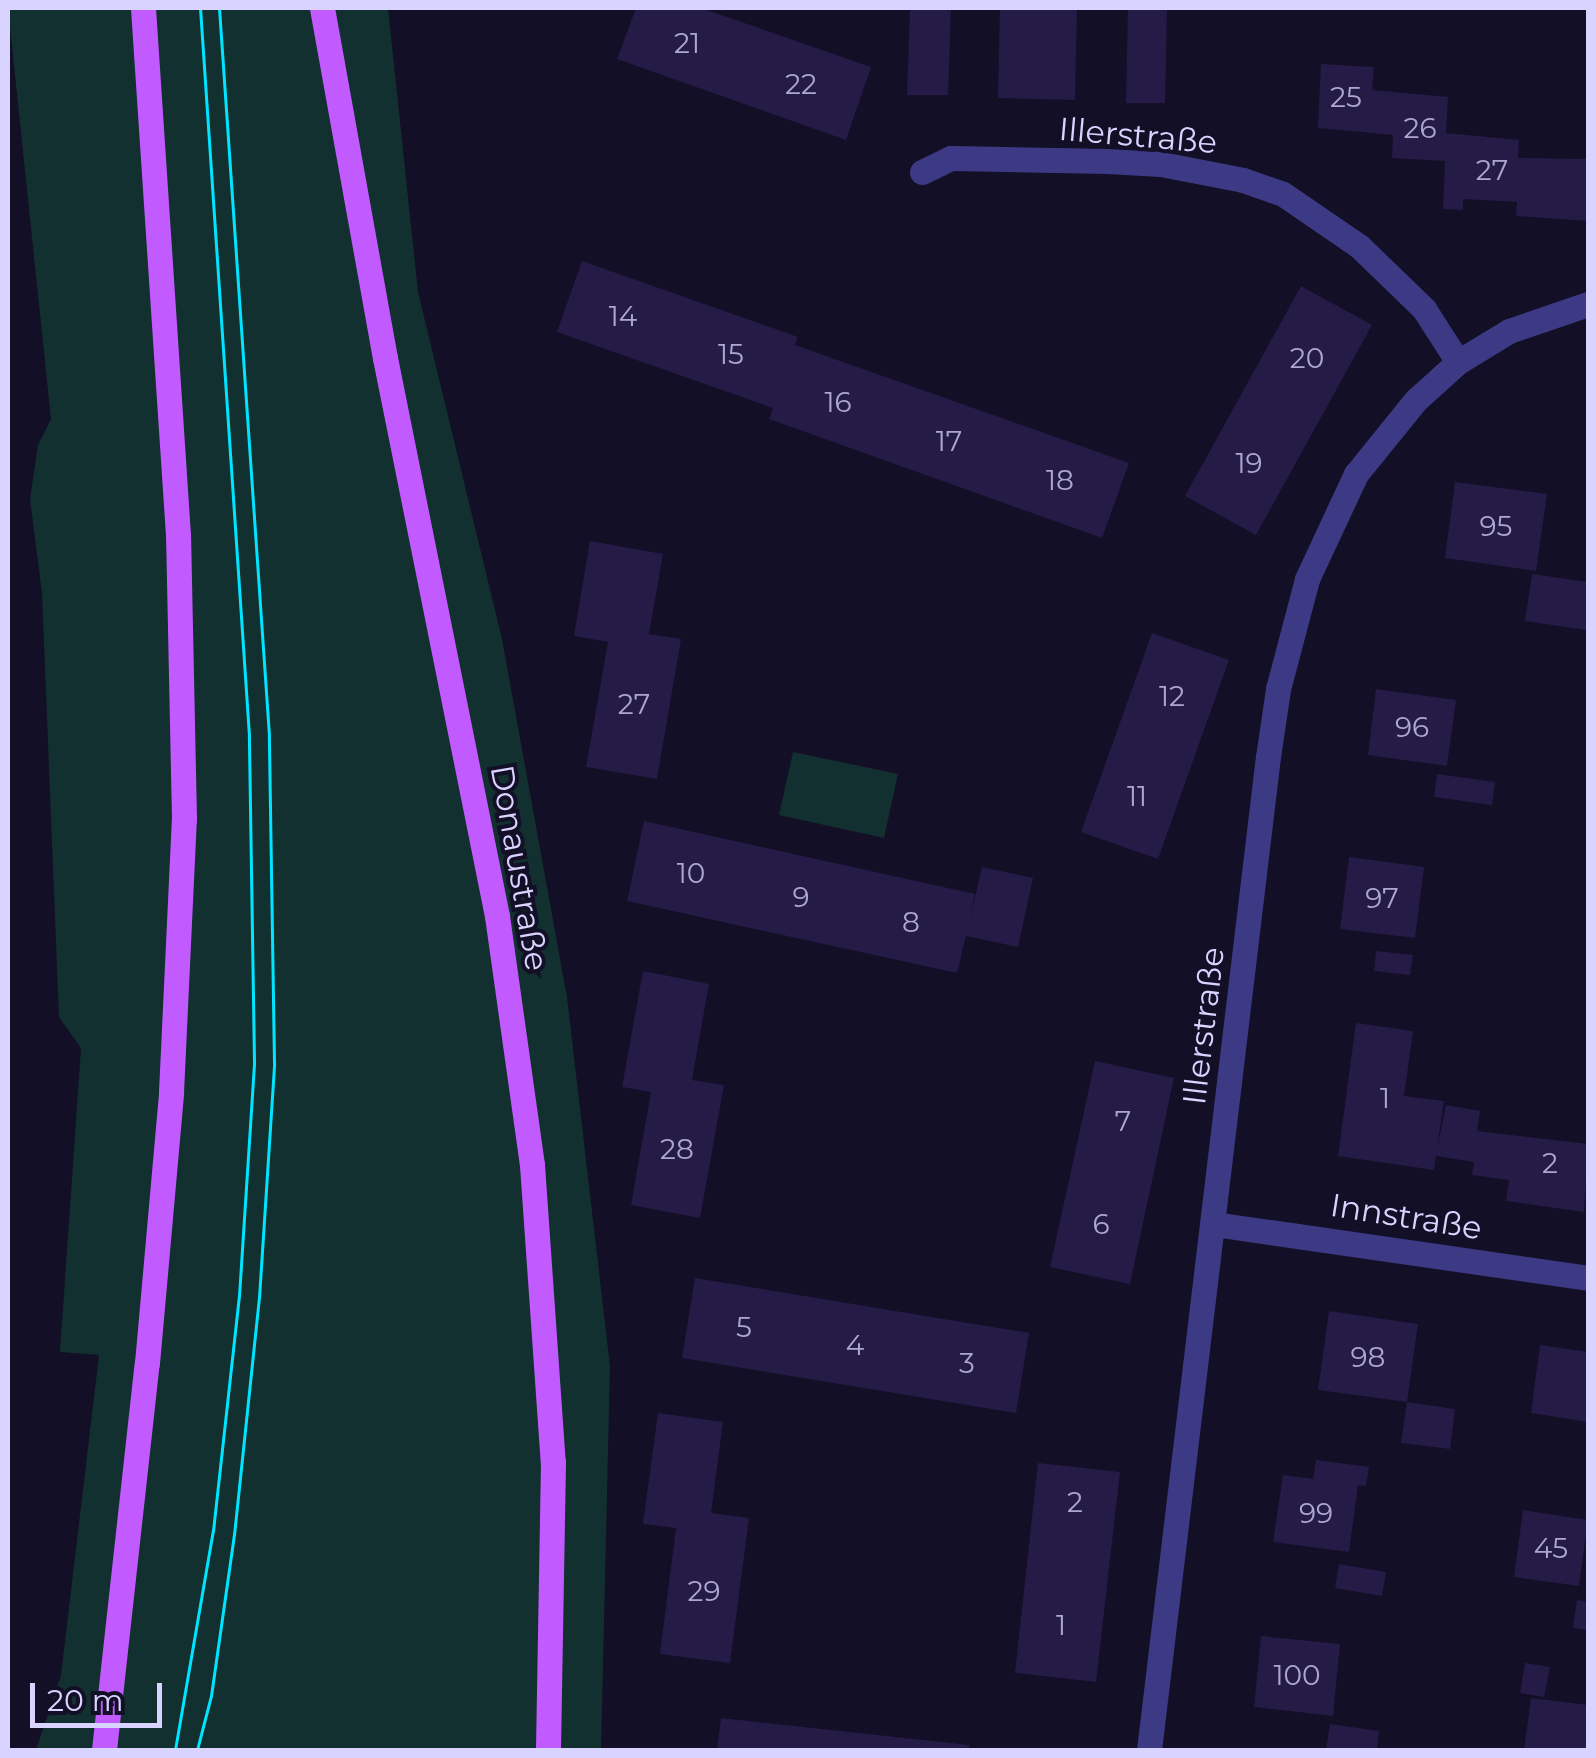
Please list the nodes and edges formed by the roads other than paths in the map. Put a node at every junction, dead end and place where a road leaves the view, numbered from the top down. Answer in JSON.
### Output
{"nodes":[{"id":1,"x":143,"y":8,"type":"edge"},
{"id":2,"x":322,"y":8,"type":"edge"},
{"id":3,"x":922,"y":172,"type":"dead end"},
{"id":4,"x":1588,"y":304,"type":"edge"},
{"id":5,"x":1458,"y":362,"type":"junction"},
{"id":6,"x":1214,"y":1224,"type":"junction"},
{"id":7,"x":1588,"y":1278,"type":"edge"},
{"id":8,"x":104,"y":1750,"type":"edge"},
{"id":9,"x":548,"y":1750,"type":"edge"},
{"id":10,"x":1150,"y":1750,"type":"edge"}],
"edges":[{"from":1,"to":8,"type":"main road"},
{"from":2,"to":9,"type":"main road","name":"Donaustraße"},
{"from":3,"to":5,"type":"street","name":"Illerstraße"},
{"from":4,"to":5,"type":"street","name":"Illerstraße"},
{"from":5,"to":6,"type":"street","name":"Illerstraße"},
{"from":6,"to":7,"type":"street","name":"Innstraße"},
{"from":6,"to":10,"type":"street","name":"Illerstraße"}]}
